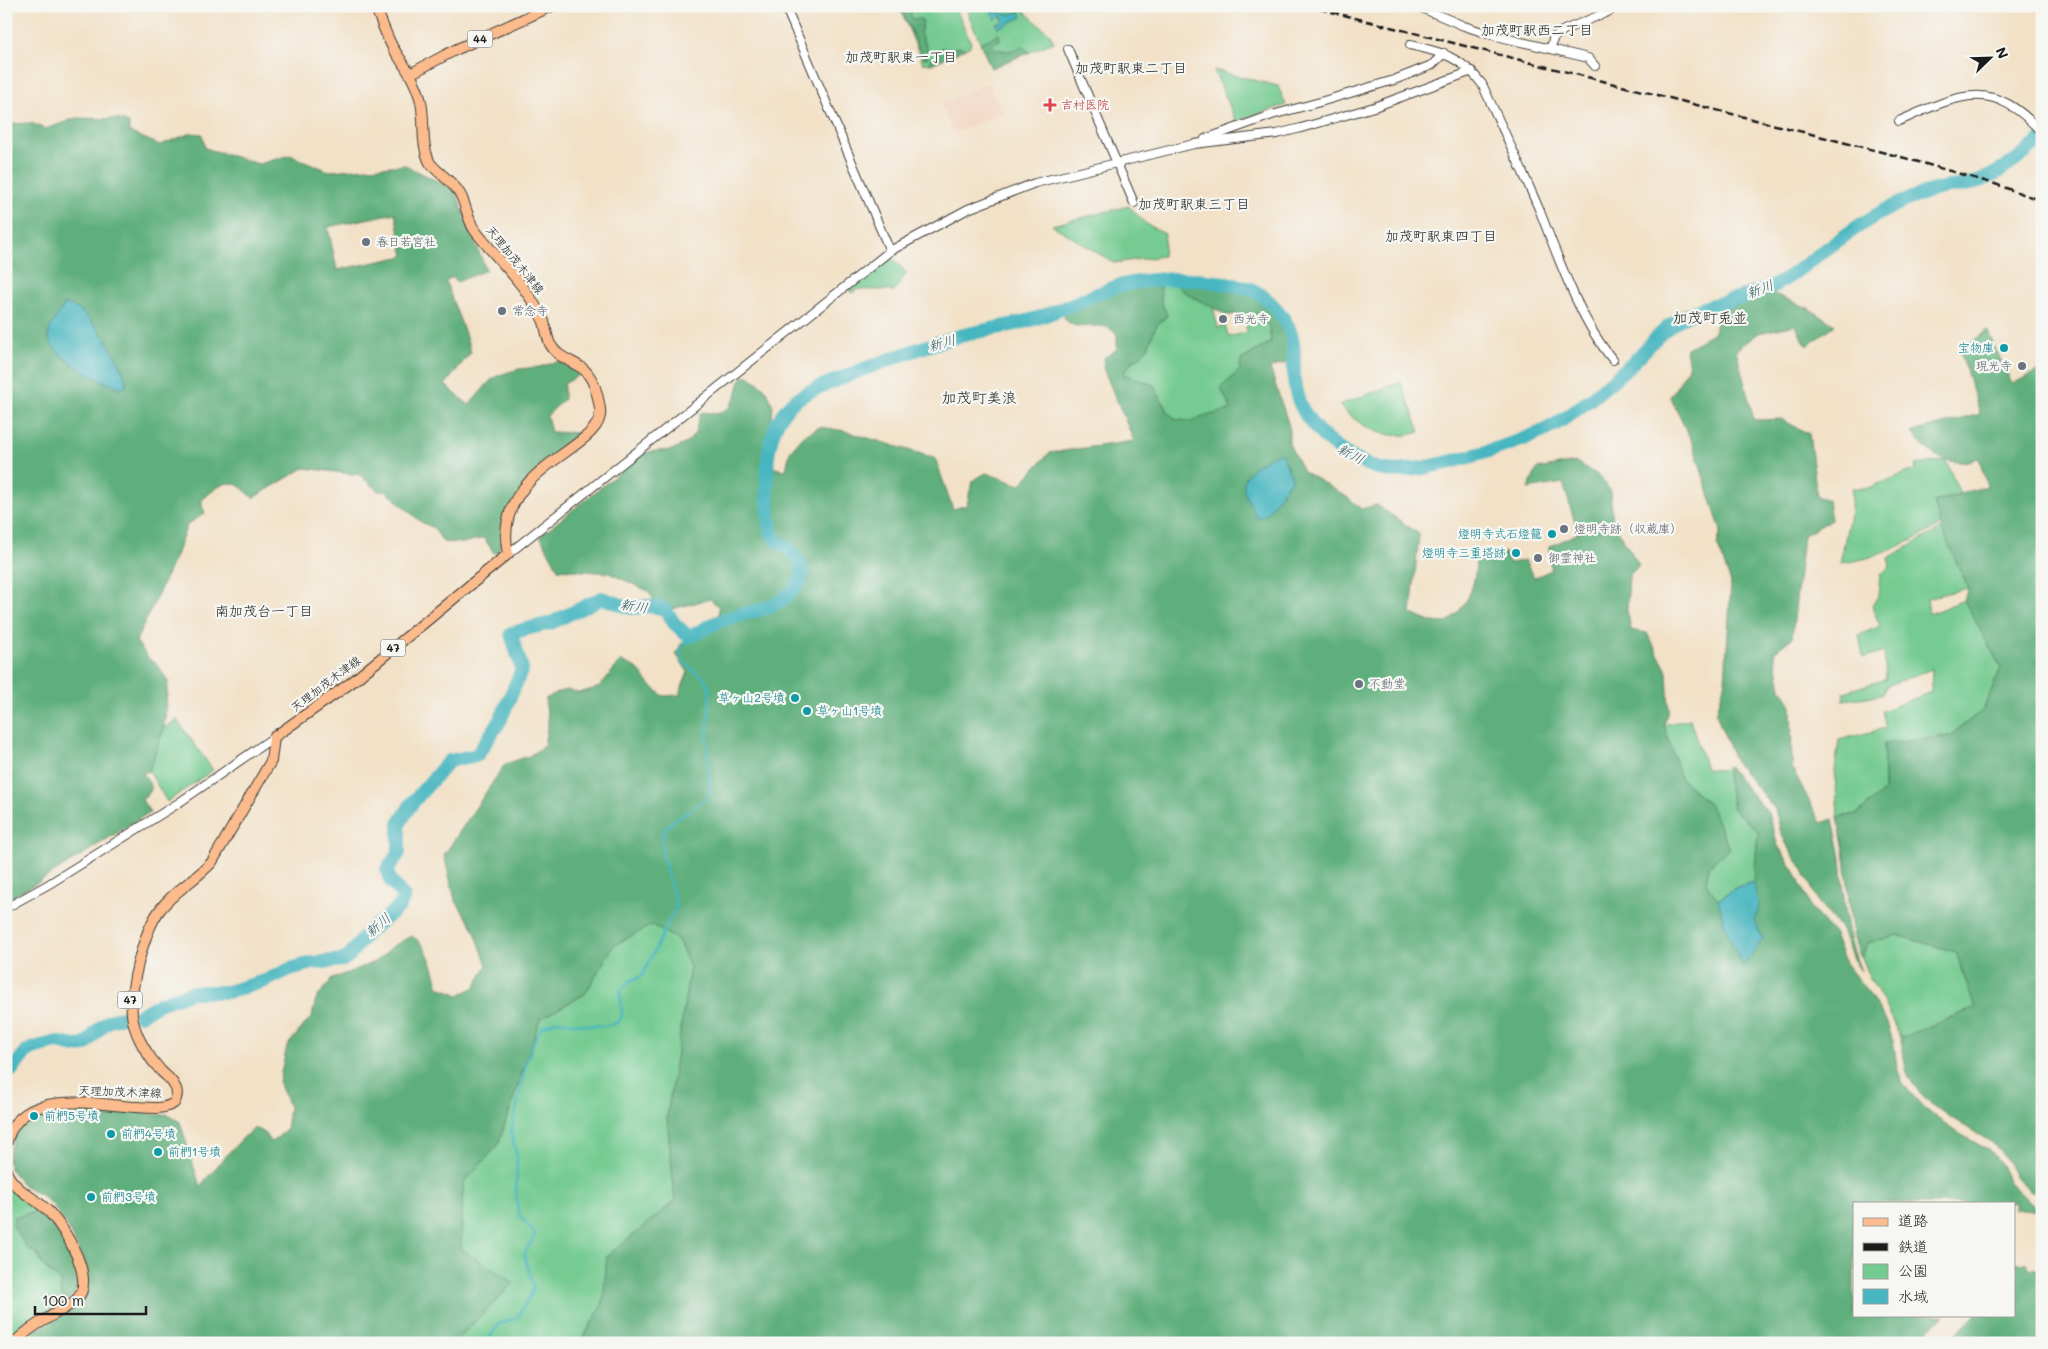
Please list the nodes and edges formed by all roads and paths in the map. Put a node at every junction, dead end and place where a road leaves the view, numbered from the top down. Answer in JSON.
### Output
{"nodes":[{"id":1,"x":375,"y":6,"type":"edge"},
{"id":2,"x":552,"y":6,"type":"edge"},
{"id":3,"x":785,"y":6,"type":"edge"},
{"id":4,"x":1417,"y":6,"type":"edge"},
{"id":5,"x":1613,"y":6,"type":"edge"},
{"id":6,"x":1410,"y":45,"type":"dead end"},
{"id":7,"x":1068,"y":49,"type":"dead end"},
{"id":8,"x":1551,"y":50,"type":"junction"},
{"id":9,"x":1444,"y":54,"type":"junction"},
{"id":10,"x":1595,"y":66,"type":"dead end"},
{"id":11,"x":1472,"y":71,"type":"junction"},
{"id":12,"x":410,"y":74,"type":"junction"},
{"id":13,"x":1899,"y":120,"type":"dead end"},
{"id":14,"x":2039,"y":130,"type":"edge"},
{"id":15,"x":1194,"y":144,"type":"junction"},
{"id":16,"x":1116,"y":162,"type":"junction"},
{"id":17,"x":1134,"y":203,"type":"dead end"},
{"id":18,"x":890,"y":251,"type":"junction"},
{"id":19,"x":1613,"y":360,"type":"dead end"},
{"id":20,"x":508,"y":554,"type":"junction"},
{"id":21,"x":274,"y":737,"type":"junction"},
{"id":22,"x":6,"y":908,"type":"edge"},
{"id":23,"x":6,"y":1145,"type":"edge"},
{"id":24,"x":6,"y":1171,"type":"edge"},
{"id":25,"x":14,"y":1343,"type":"edge"}],
"edges":[{"from":1,"to":12,"type":"main road","name":"天理加茂木津線"},
{"from":2,"to":12,"type":"main road","number":"44"},
{"from":3,"to":18,"type":"street"},
{"from":4,"to":8,"type":"street"},
{"from":5,"to":8,"type":"street"},
{"from":6,"to":9,"type":"street"},
{"from":7,"to":16,"type":"street"},
{"from":8,"to":10,"type":"street"},
{"from":9,"to":11,"type":"street"},
{"from":9,"to":15,"type":"street"},
{"from":11,"to":15,"type":"street"},
{"from":11,"to":19,"type":"street"},
{"from":12,"to":20,"type":"main road","name":"天理加茂木津線"},
{"from":13,"to":14,"type":"street"},
{"from":15,"to":16,"type":"street"},
{"from":16,"to":17,"type":"street"},
{"from":16,"to":18,"type":"street"},
{"from":18,"to":20,"type":"street"},
{"from":20,"to":21,"type":"main road","name":"天理加茂木津線","number":"47"},
{"from":21,"to":22,"type":"street"},
{"from":21,"to":23,"type":"main road","name":"天理加茂木津線","number":"47"},
{"from":24,"to":25,"type":"main road"}]}
